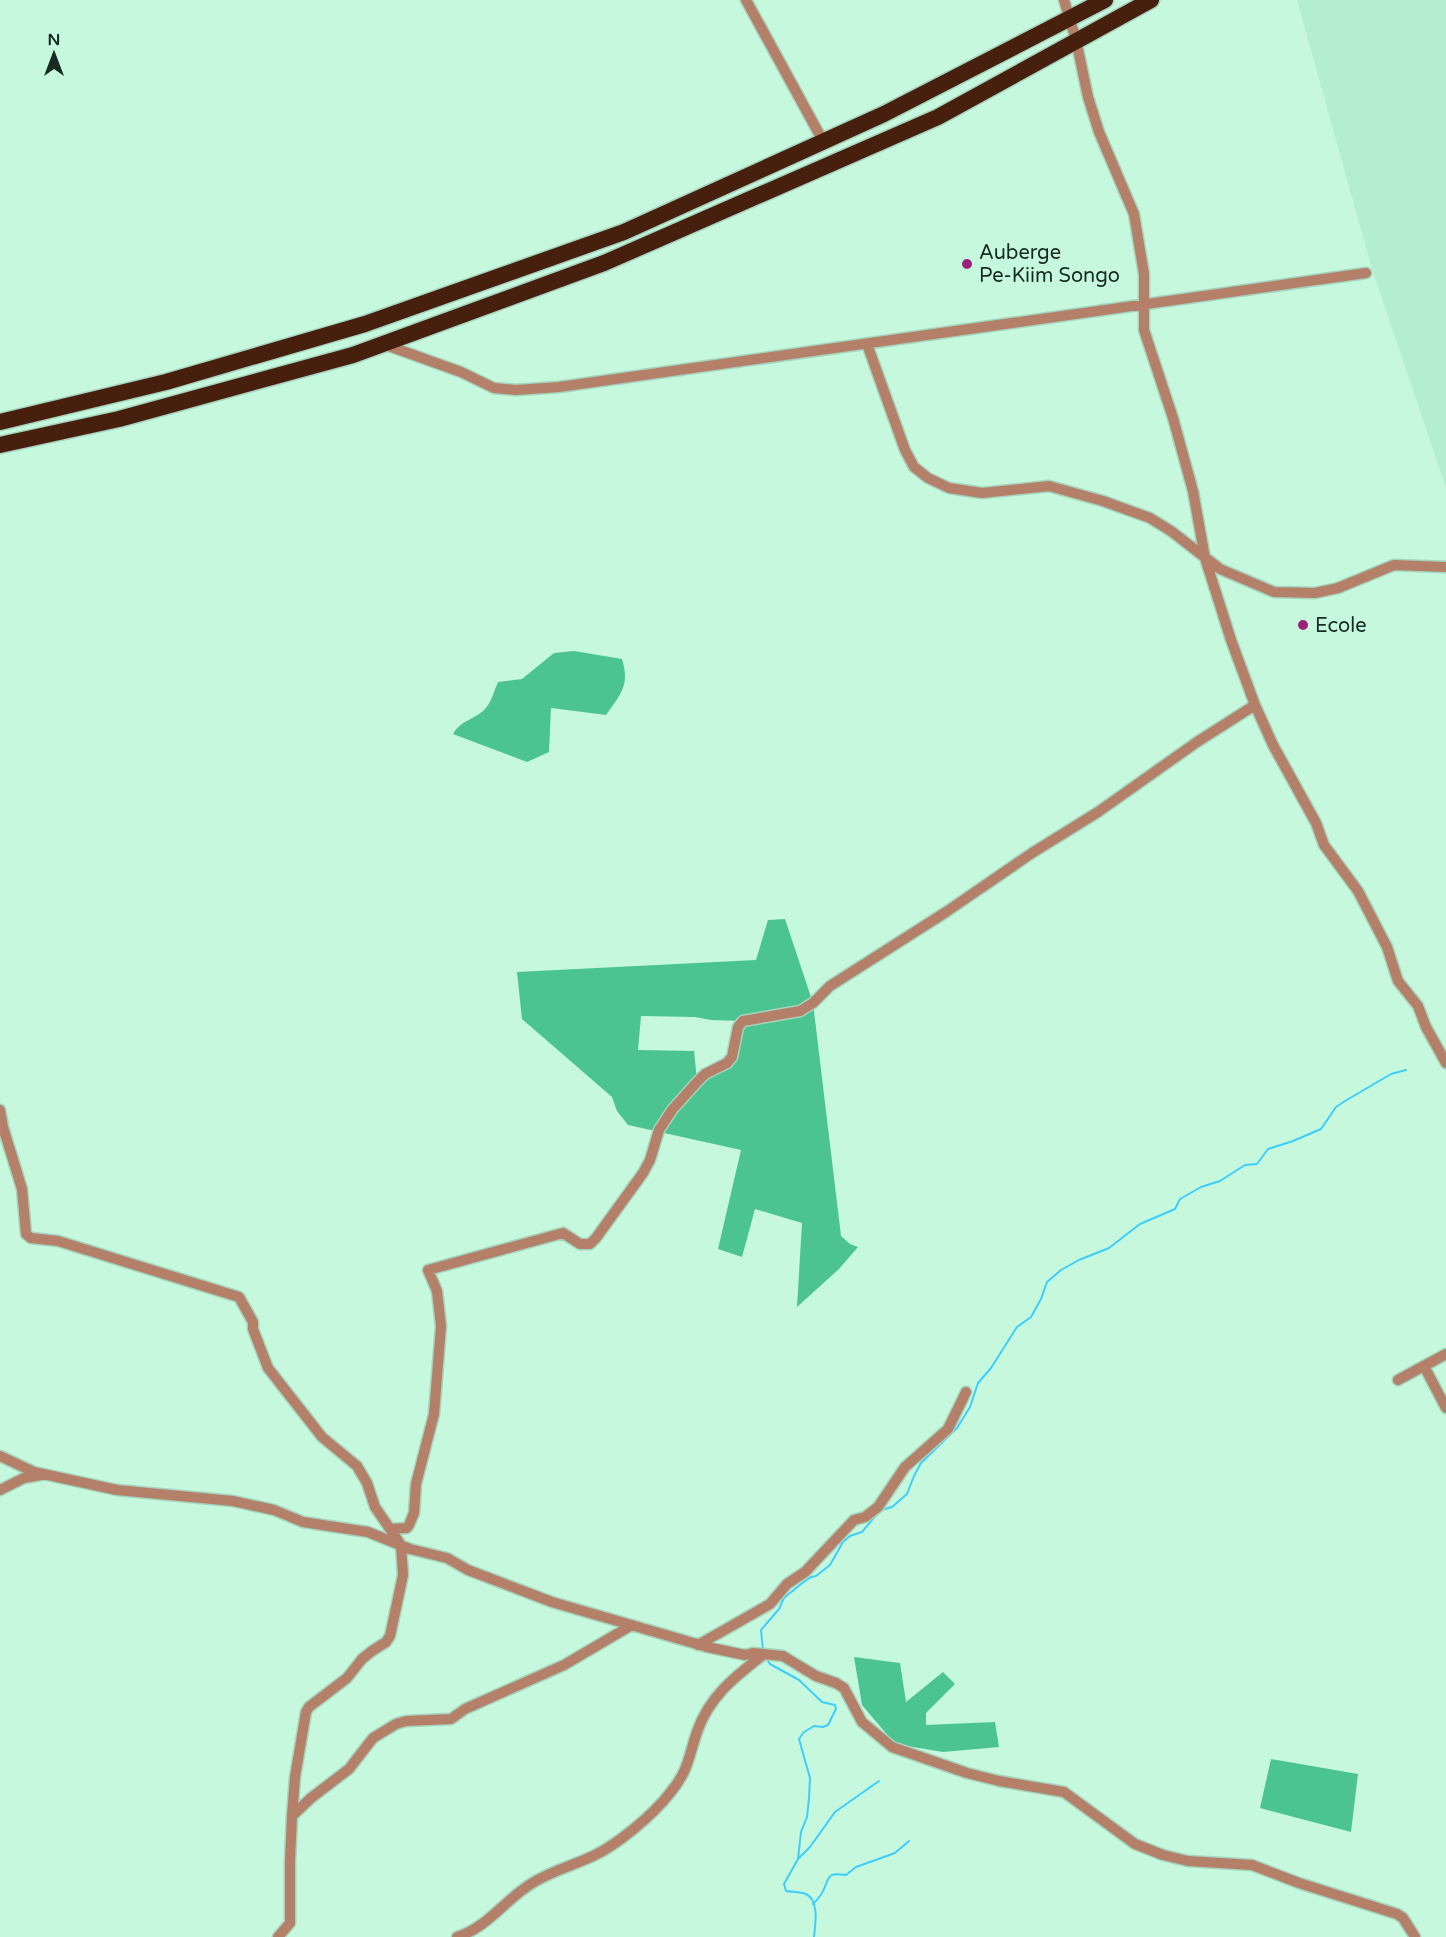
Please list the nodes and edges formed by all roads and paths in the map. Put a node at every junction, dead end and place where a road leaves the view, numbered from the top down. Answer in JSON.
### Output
{"nodes":[{"id":1,"x":746,"y":0,"type":"edge"},
{"id":2,"x":1064,"y":0,"type":"edge"},
{"id":3,"x":1105,"y":0,"type":"edge"},
{"id":4,"x":1151,"y":0,"type":"edge"},
{"id":5,"x":1069,"y":19,"type":"junction"},
{"id":6,"x":1076,"y":40,"type":"junction"},
{"id":7,"x":823,"y":141,"type":"junction"},
{"id":8,"x":1366,"y":273,"type":"dead end"},
{"id":9,"x":1145,"y":304,"type":"junction"},
{"id":10,"x":383,"y":344,"type":"junction"},
{"id":11,"x":867,"y":344,"type":"junction"},
{"id":12,"x":0,"y":422,"type":"edge"},
{"id":13,"x":0,"y":446,"type":"edge"},
{"id":14,"x":1205,"y":558,"type":"junction"},
{"id":15,"x":1446,"y":567,"type":"edge"},
{"id":16,"x":1255,"y":705,"type":"junction"},
{"id":17,"x":1441,"y":1042,"type":"edge"},
{"id":18,"x":1446,"y":1063,"type":"edge"},
{"id":19,"x":0,"y":1110,"type":"edge"},
{"id":20,"x":1446,"y":1354,"type":"edge"},
{"id":21,"x":1424,"y":1366,"type":"junction"},
{"id":22,"x":1398,"y":1380,"type":"dead end"},
{"id":23,"x":966,"y":1392,"type":"dead end"},
{"id":24,"x":1446,"y":1408,"type":"edge"},
{"id":25,"x":0,"y":1456,"type":"edge"},
{"id":26,"x":45,"y":1475,"type":"junction"},
{"id":27,"x":0,"y":1490,"type":"edge"},
{"id":28,"x":390,"y":1529,"type":"junction"},
{"id":29,"x":401,"y":1545,"type":"junction"},
{"id":30,"x":632,"y":1625,"type":"junction"},
{"id":31,"x":698,"y":1645,"type":"junction"},
{"id":32,"x":764,"y":1654,"type":"junction"},
{"id":33,"x":292,"y":1816,"type":"junction"},
{"id":34,"x":278,"y":1937,"type":"edge"},
{"id":35,"x":457,"y":1937,"type":"edge"},
{"id":36,"x":1415,"y":1937,"type":"edge"}],
"edges":[{"from":1,"to":7,"type":"street"},
{"from":2,"to":5,"type":"street"},
{"from":3,"to":5,"type":"highway"},
{"from":4,"to":6,"type":"highway"},
{"from":5,"to":6,"type":"street"},
{"from":5,"to":7,"type":"highway"},
{"from":6,"to":9,"type":"street"},
{"from":6,"to":10,"type":"highway"},
{"from":7,"to":12,"type":"highway"},
{"from":8,"to":9,"type":"street"},
{"from":9,"to":11,"type":"street"},
{"from":9,"to":14,"type":"street"},
{"from":10,"to":11,"type":"street"},
{"from":10,"to":13,"type":"highway"},
{"from":11,"to":14,"type":"street"},
{"from":14,"to":15,"type":"street"},
{"from":14,"to":16,"type":"street"},
{"from":16,"to":17,"type":"street"},
{"from":16,"to":28,"type":"street"},
{"from":17,"to":18,"type":"street"},
{"from":19,"to":28,"type":"street"},
{"from":20,"to":21,"type":"street"},
{"from":21,"to":22,"type":"street"},
{"from":21,"to":24,"type":"street"},
{"from":23,"to":31,"type":"street"},
{"from":25,"to":26,"type":"street"},
{"from":26,"to":27,"type":"street"},
{"from":26,"to":29,"type":"street"},
{"from":28,"to":29,"type":"street"},
{"from":29,"to":30,"type":"street"},
{"from":29,"to":33,"type":"street"},
{"from":30,"to":31,"type":"street"},
{"from":30,"to":33,"type":"street"},
{"from":31,"to":32,"type":"street"},
{"from":32,"to":35,"type":"street"},
{"from":32,"to":36,"type":"street"},
{"from":33,"to":34,"type":"street"}]}
